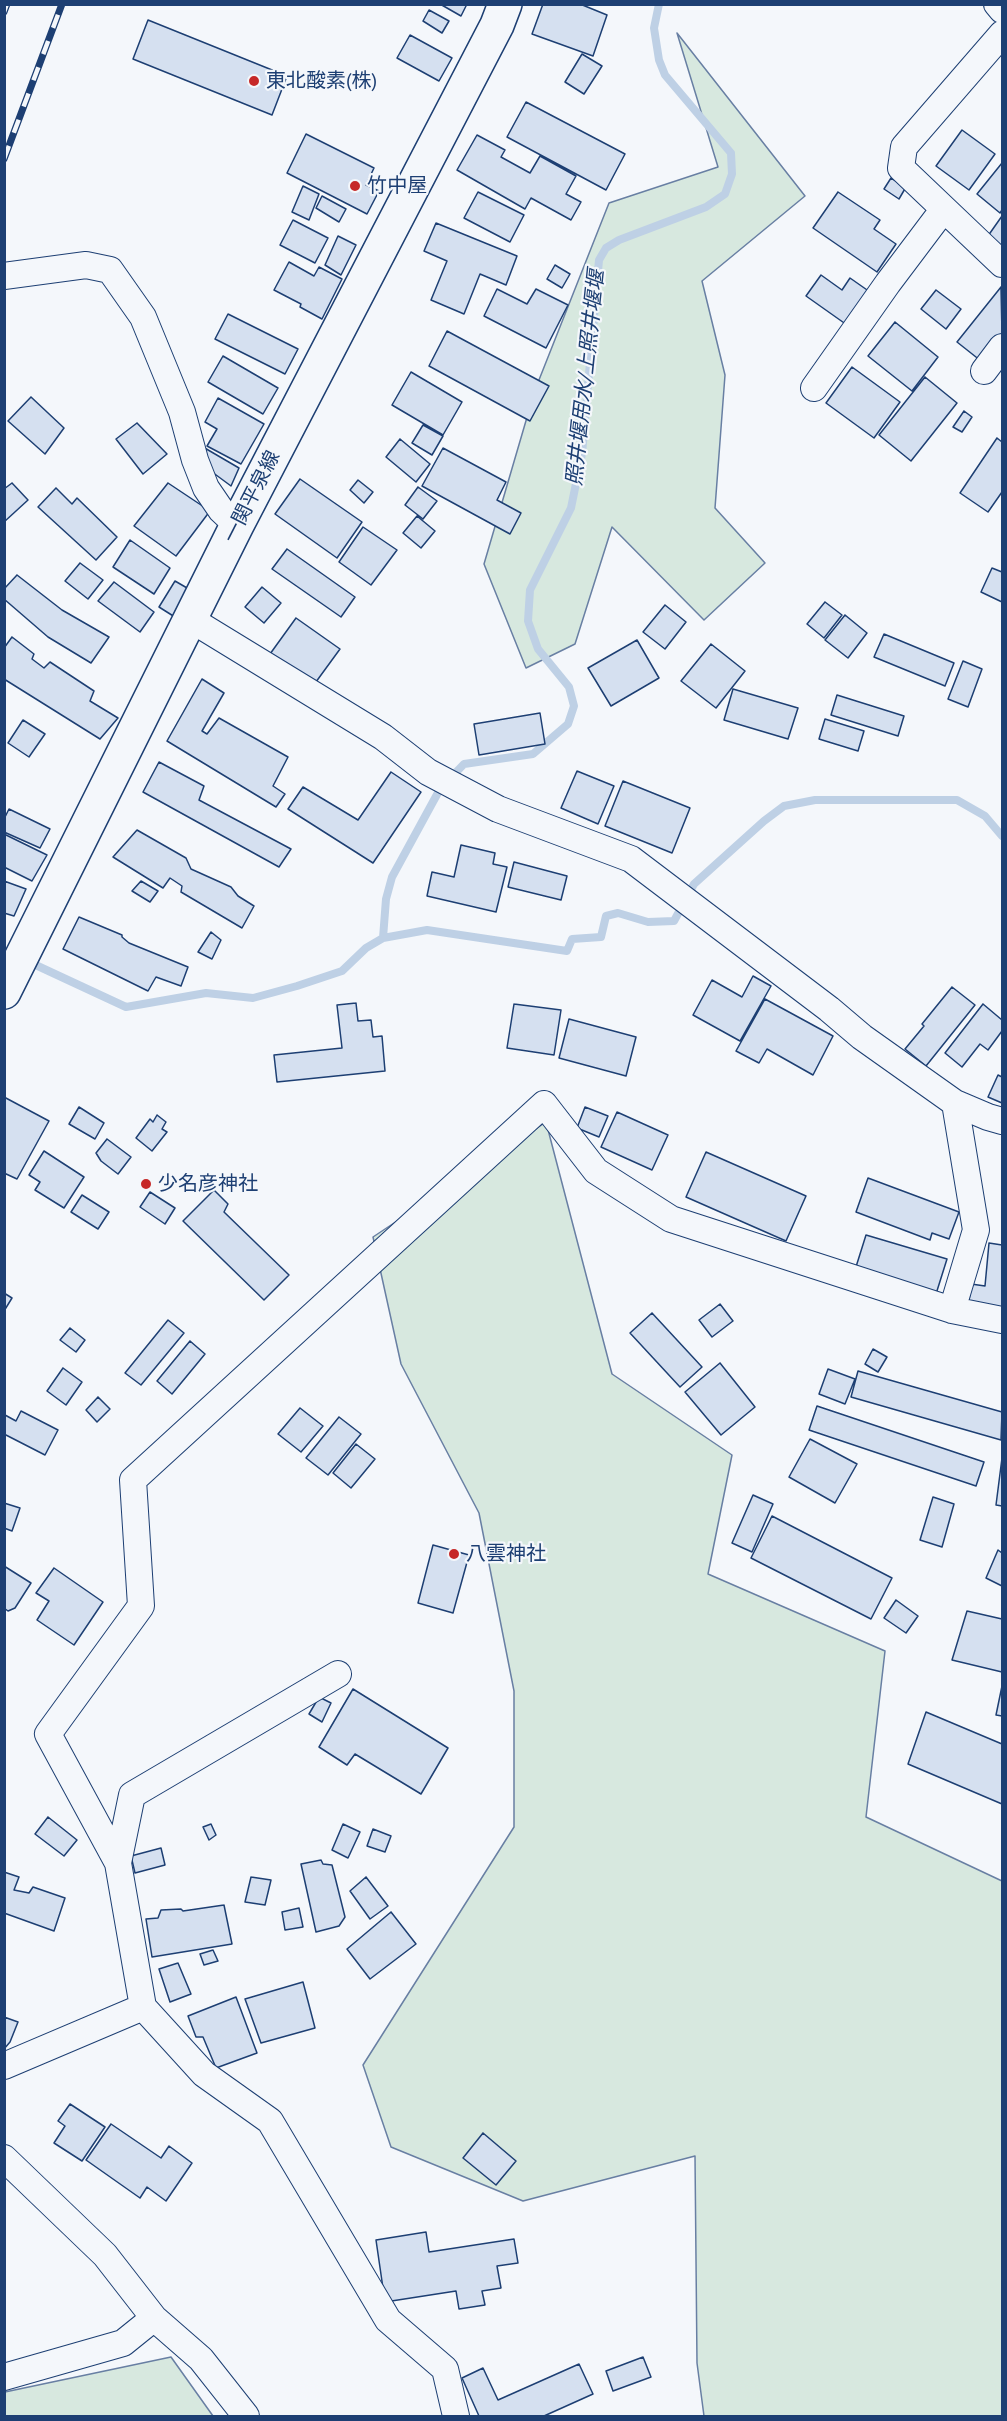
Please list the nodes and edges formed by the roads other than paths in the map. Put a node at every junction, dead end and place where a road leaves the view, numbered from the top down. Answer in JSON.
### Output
{"nodes":[{"id":1,"x":505,"y":4,"type":"edge"},
{"id":2,"x":996,"y":4,"type":"edge"},
{"id":3,"x":1002,"y":10,"type":"edge"},
{"id":4,"x":1002,"y":34,"type":"edge"},
{"id":5,"x":943,"y":210,"type":"junction"},
{"id":6,"x":1002,"y":264,"type":"edge"},
{"id":7,"x":4,"y":276,"type":"edge"},
{"id":8,"x":1002,"y":347,"type":"edge"},
{"id":9,"x":984,"y":371,"type":"dead end"},
{"id":10,"x":814,"y":388,"type":"dead end"},
{"id":11,"x":237,"y":525,"type":"junction"},
{"id":12,"x":190,"y":619,"type":"junction"},
{"id":13,"x":9,"y":983,"type":"edge"},
{"id":14,"x":955,"y":1103,"type":"junction"},
{"id":15,"x":997,"y":1122,"type":"edge"},
{"id":16,"x":952,"y":1310,"type":"junction"},
{"id":17,"x":1002,"y":1320,"type":"edge"},
{"id":18,"x":338,"y":1674,"type":"dead end"},
{"id":19,"x":118,"y":1863,"type":"junction"},
{"id":20,"x":143,"y":2007,"type":"junction"},
{"id":21,"x":4,"y":2066,"type":"edge"},
{"id":22,"x":4,"y":2158,"type":"edge"},
{"id":23,"x":153,"y":2318,"type":"junction"},
{"id":24,"x":4,"y":2377,"type":"edge"},
{"id":25,"x":246,"y":2416,"type":"edge"},
{"id":26,"x":456,"y":2416,"type":"edge"}],
"edges":[{"from":1,"to":11,"type":"main road","name":"一関平泉線"},
{"from":2,"to":3,"type":"street"},
{"from":4,"to":5,"type":"street"},
{"from":5,"to":6,"type":"street"},
{"from":5,"to":10,"type":"street"},
{"from":7,"to":11,"type":"street"},
{"from":8,"to":9,"type":"street"},
{"from":11,"to":12,"type":"main road","name":"一関平泉線"},
{"from":12,"to":13,"type":"main road","name":"一関平泉線"},
{"from":12,"to":14,"type":"street"},
{"from":14,"to":15,"type":"street"},
{"from":14,"to":16,"type":"street"},
{"from":16,"to":17,"type":"street"},
{"from":16,"to":19,"type":"street"},
{"from":18,"to":19,"type":"street"},
{"from":19,"to":20,"type":"street"},
{"from":20,"to":21,"type":"street"},
{"from":20,"to":26,"type":"street"},
{"from":22,"to":23,"type":"street"},
{"from":23,"to":24,"type":"street"},
{"from":23,"to":25,"type":"street"}]}
